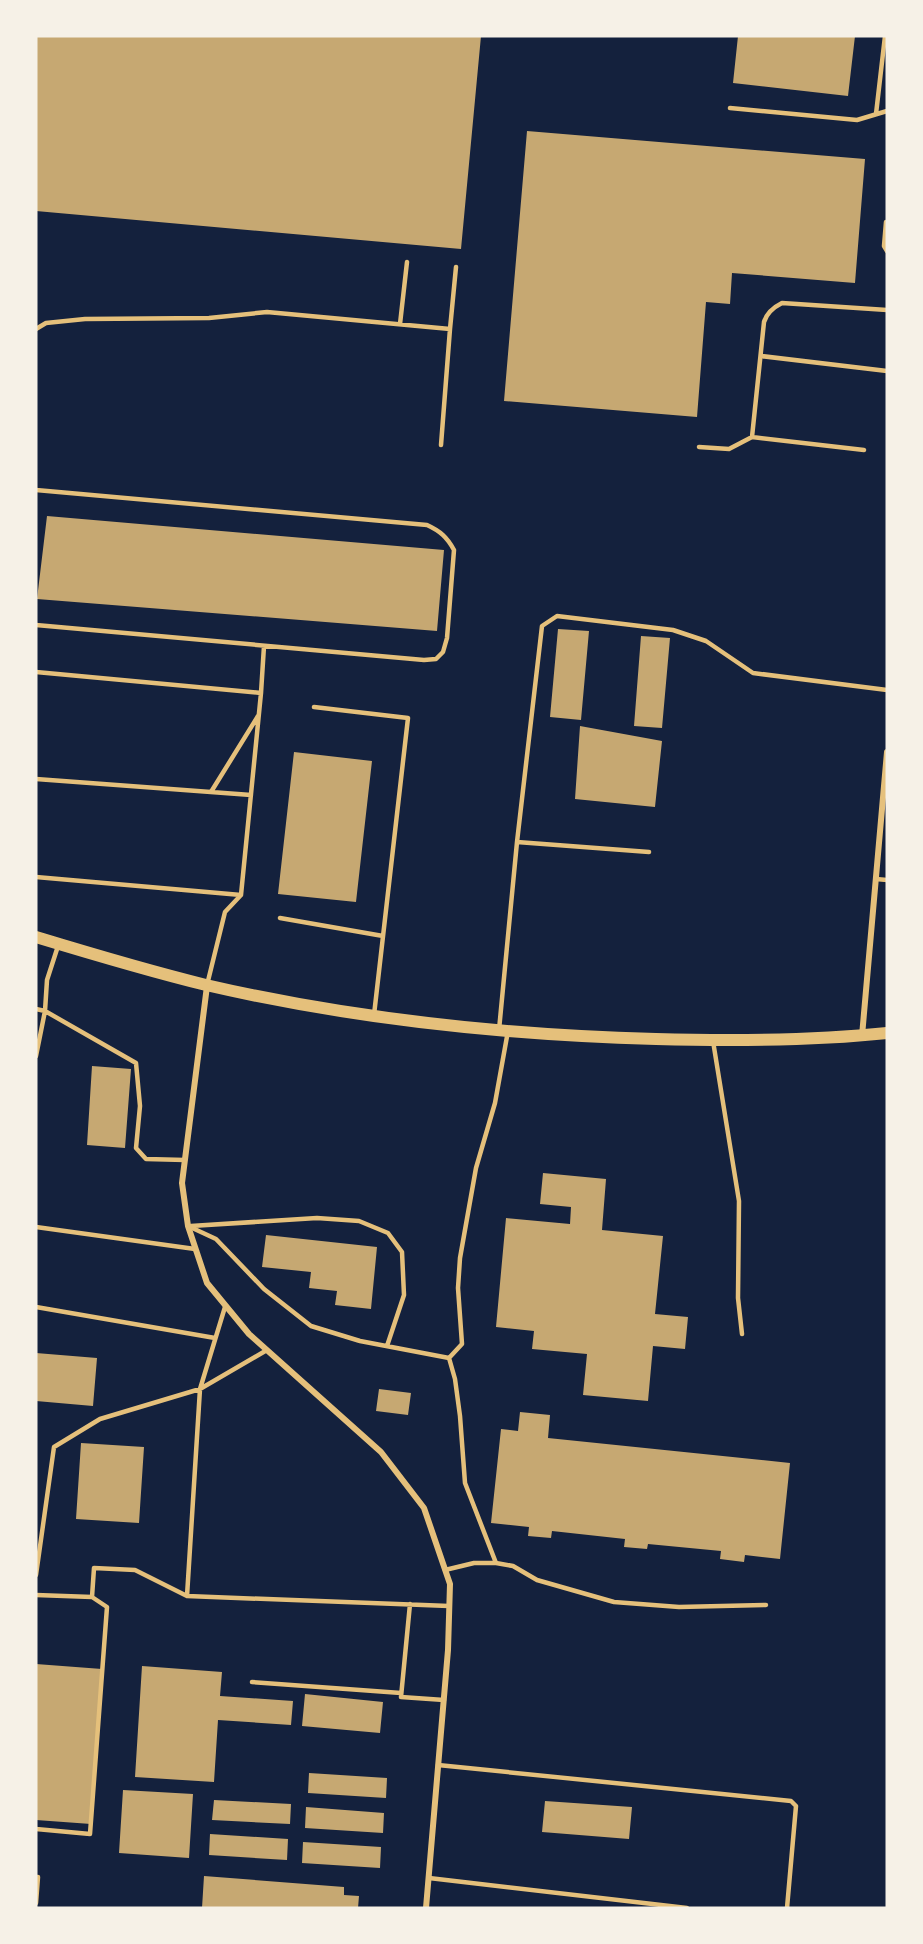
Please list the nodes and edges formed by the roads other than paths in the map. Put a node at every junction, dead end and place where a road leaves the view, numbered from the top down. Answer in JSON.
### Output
{"nodes":[{"id":1,"x":885,"y":36,"type":"edge"},
{"id":2,"x":730,"y":108,"type":"dead end"},
{"id":3,"x":887,"y":111,"type":"edge"},
{"id":4,"x":876,"y":114,"type":"junction"},
{"id":5,"x":886,"y":222,"type":"edge"},
{"id":6,"x":887,"y":251,"type":"edge"},
{"id":7,"x":407,"y":262,"type":"dead end"},
{"id":8,"x":456,"y":267,"type":"dead end"},
{"id":9,"x":887,"y":310,"type":"edge"},
{"id":10,"x":400,"y":324,"type":"junction"},
{"id":11,"x":450,"y":328,"type":"junction"},
{"id":12,"x":36,"y":329,"type":"edge"},
{"id":13,"x":761,"y":356,"type":"junction"},
{"id":14,"x":887,"y":370,"type":"edge"},
{"id":15,"x":752,"y":437,"type":"junction"},
{"id":16,"x":441,"y":445,"type":"dead end"},
{"id":17,"x":699,"y":447,"type":"dead end"},
{"id":18,"x":864,"y":450,"type":"dead end"},
{"id":19,"x":36,"y":490,"type":"edge"},
{"id":20,"x":36,"y":625,"type":"edge"},
{"id":21,"x":264,"y":646,"type":"junction"},
{"id":22,"x":36,"y":672,"type":"edge"},
{"id":23,"x":887,"y":690,"type":"edge"},
{"id":24,"x":261,"y":693,"type":"junction"},
{"id":25,"x":314,"y":706,"type":"dead end"},
{"id":26,"x":259,"y":714,"type":"junction"},
{"id":27,"x":887,"y":752,"type":"edge"},
{"id":28,"x":36,"y":778,"type":"edge"},
{"id":29,"x":211,"y":792,"type":"junction"},
{"id":30,"x":251,"y":795,"type":"junction"},
{"id":31,"x":517,"y":842,"type":"junction"},
{"id":32,"x":649,"y":852,"type":"dead end"},
{"id":33,"x":36,"y":877,"type":"edge"},
{"id":34,"x":876,"y":879,"type":"junction"},
{"id":35,"x":887,"y":880,"type":"edge"},
{"id":36,"x":240,"y":895,"type":"junction"},
{"id":37,"x":280,"y":918,"type":"dead end"},
{"id":38,"x":383,"y":936,"type":"junction"},
{"id":39,"x":36,"y":937,"type":"edge"},
{"id":40,"x":59,"y":944,"type":"junction"},
{"id":41,"x":207,"y":985,"type":"junction"},
{"id":42,"x":36,"y":1009,"type":"edge"},
{"id":43,"x":45,"y":1011,"type":"junction"},
{"id":44,"x":374,"y":1015,"type":"junction"},
{"id":45,"x":503,"y":1031,"type":"junction"},
{"id":46,"x":887,"y":1033,"type":"edge"},
{"id":47,"x":862,"y":1036,"type":"junction"},
{"id":48,"x":712,"y":1041,"type":"junction"},
{"id":49,"x":36,"y":1056,"type":"edge"},
{"id":50,"x":184,"y":1160,"type":"junction"},
{"id":51,"x":188,"y":1226,"type":"junction"},
{"id":52,"x":36,"y":1227,"type":"edge"},
{"id":53,"x":195,"y":1249,"type":"junction"},
{"id":54,"x":225,"y":1306,"type":"junction"},
{"id":55,"x":36,"y":1307,"type":"edge"},
{"id":56,"x":742,"y":1334,"type":"dead end"},
{"id":57,"x":215,"y":1338,"type":"junction"},
{"id":58,"x":387,"y":1346,"type":"junction"},
{"id":59,"x":267,"y":1350,"type":"junction"},
{"id":60,"x":449,"y":1358,"type":"junction"},
{"id":61,"x":200,"y":1389,"type":"junction"},
{"id":62,"x":496,"y":1563,"type":"junction"},
{"id":63,"x":445,"y":1570,"type":"junction"},
{"id":64,"x":36,"y":1575,"type":"edge"},
{"id":65,"x":36,"y":1594,"type":"edge"},
{"id":66,"x":187,"y":1596,"type":"junction"},
{"id":67,"x":92,"y":1598,"type":"junction"},
{"id":68,"x":410,"y":1605,"type":"junction"},
{"id":69,"x":766,"y":1605,"type":"dead end"},
{"id":70,"x":449,"y":1606,"type":"junction"},
{"id":71,"x":252,"y":1682,"type":"dead end"},
{"id":72,"x":401,"y":1693,"type":"junction"},
{"id":73,"x":444,"y":1700,"type":"junction"},
{"id":74,"x":438,"y":1766,"type":"junction"},
{"id":75,"x":36,"y":1829,"type":"edge"},
{"id":76,"x":36,"y":1877,"type":"edge"},
{"id":77,"x":429,"y":1878,"type":"junction"},
{"id":78,"x":36,"y":1903,"type":"edge"},
{"id":79,"x":426,"y":1908,"type":"edge"},
{"id":80,"x":687,"y":1908,"type":"edge"},
{"id":81,"x":787,"y":1908,"type":"edge"}],
"edges":[{"from":1,"to":4,"type":"lane"},
{"from":2,"to":4,"type":"lane"},
{"from":3,"to":4,"type":"lane"},
{"from":5,"to":6,"type":"lane"},
{"from":7,"to":10,"type":"lane"},
{"from":8,"to":11,"type":"lane"},
{"from":9,"to":13,"type":"lane"},
{"from":10,"to":11,"type":"lane"},
{"from":10,"to":12,"type":"lane"},
{"from":11,"to":16,"type":"lane"},
{"from":13,"to":14,"type":"lane"},
{"from":13,"to":15,"type":"lane"},
{"from":15,"to":17,"type":"lane"},
{"from":15,"to":18,"type":"lane"},
{"from":19,"to":21,"type":"lane"},
{"from":20,"to":21,"type":"lane"},
{"from":21,"to":24,"type":"lane"},
{"from":22,"to":24,"type":"lane"},
{"from":23,"to":31,"type":"lane"},
{"from":24,"to":26,"type":"lane"},
{"from":25,"to":38,"type":"lane"},
{"from":26,"to":29,"type":"lane"},
{"from":26,"to":30,"type":"lane"},
{"from":27,"to":34,"type":"street"},
{"from":28,"to":29,"type":"lane"},
{"from":29,"to":30,"type":"lane"},
{"from":30,"to":36,"type":"lane"},
{"from":31,"to":32,"type":"lane"},
{"from":31,"to":45,"type":"lane"},
{"from":33,"to":36,"type":"lane"},
{"from":34,"to":35,"type":"lane"},
{"from":34,"to":47,"type":"street"},
{"from":36,"to":41,"type":"lane"},
{"from":37,"to":38,"type":"lane"},
{"from":38,"to":44,"type":"lane"},
{"from":39,"to":40,"type":"main road"},
{"from":40,"to":41,"type":"main road"},
{"from":40,"to":43,"type":"lane"},
{"from":41,"to":44,"type":"main road"},
{"from":41,"to":50,"type":"street"},
{"from":42,"to":43,"type":"lane"},
{"from":43,"to":49,"type":"lane"},
{"from":43,"to":50,"type":"lane"},
{"from":44,"to":45,"type":"main road"},
{"from":45,"to":48,"type":"main road"},
{"from":45,"to":60,"type":"lane"},
{"from":46,"to":47,"type":"main road"},
{"from":47,"to":48,"type":"main road"},
{"from":48,"to":56,"type":"lane"},
{"from":50,"to":51,"type":"street"},
{"from":51,"to":53,"type":"street"},
{"from":51,"to":58,"type":"lane"},
{"from":51,"to":58,"type":"lane"},
{"from":52,"to":53,"type":"lane"},
{"from":53,"to":54,"type":"street"},
{"from":54,"to":57,"type":"lane"},
{"from":54,"to":59,"type":"street"},
{"from":55,"to":57,"type":"lane"},
{"from":57,"to":61,"type":"lane"},
{"from":58,"to":60,"type":"lane"},
{"from":59,"to":61,"type":"lane"},
{"from":59,"to":63,"type":"street"},
{"from":60,"to":62,"type":"lane"},
{"from":61,"to":64,"type":"lane"},
{"from":61,"to":66,"type":"lane"},
{"from":62,"to":63,"type":"lane"},
{"from":62,"to":69,"type":"lane"},
{"from":63,"to":70,"type":"street"},
{"from":65,"to":67,"type":"lane"},
{"from":66,"to":67,"type":"lane"},
{"from":66,"to":68,"type":"lane"},
{"from":67,"to":75,"type":"lane"},
{"from":68,"to":70,"type":"lane"},
{"from":68,"to":72,"type":"lane"},
{"from":70,"to":73,"type":"street"},
{"from":71,"to":72,"type":"lane"},
{"from":72,"to":73,"type":"lane"},
{"from":73,"to":74,"type":"street"},
{"from":74,"to":77,"type":"street"},
{"from":74,"to":81,"type":"lane"},
{"from":76,"to":78,"type":"lane"},
{"from":77,"to":79,"type":"street"},
{"from":77,"to":80,"type":"lane"}]}
